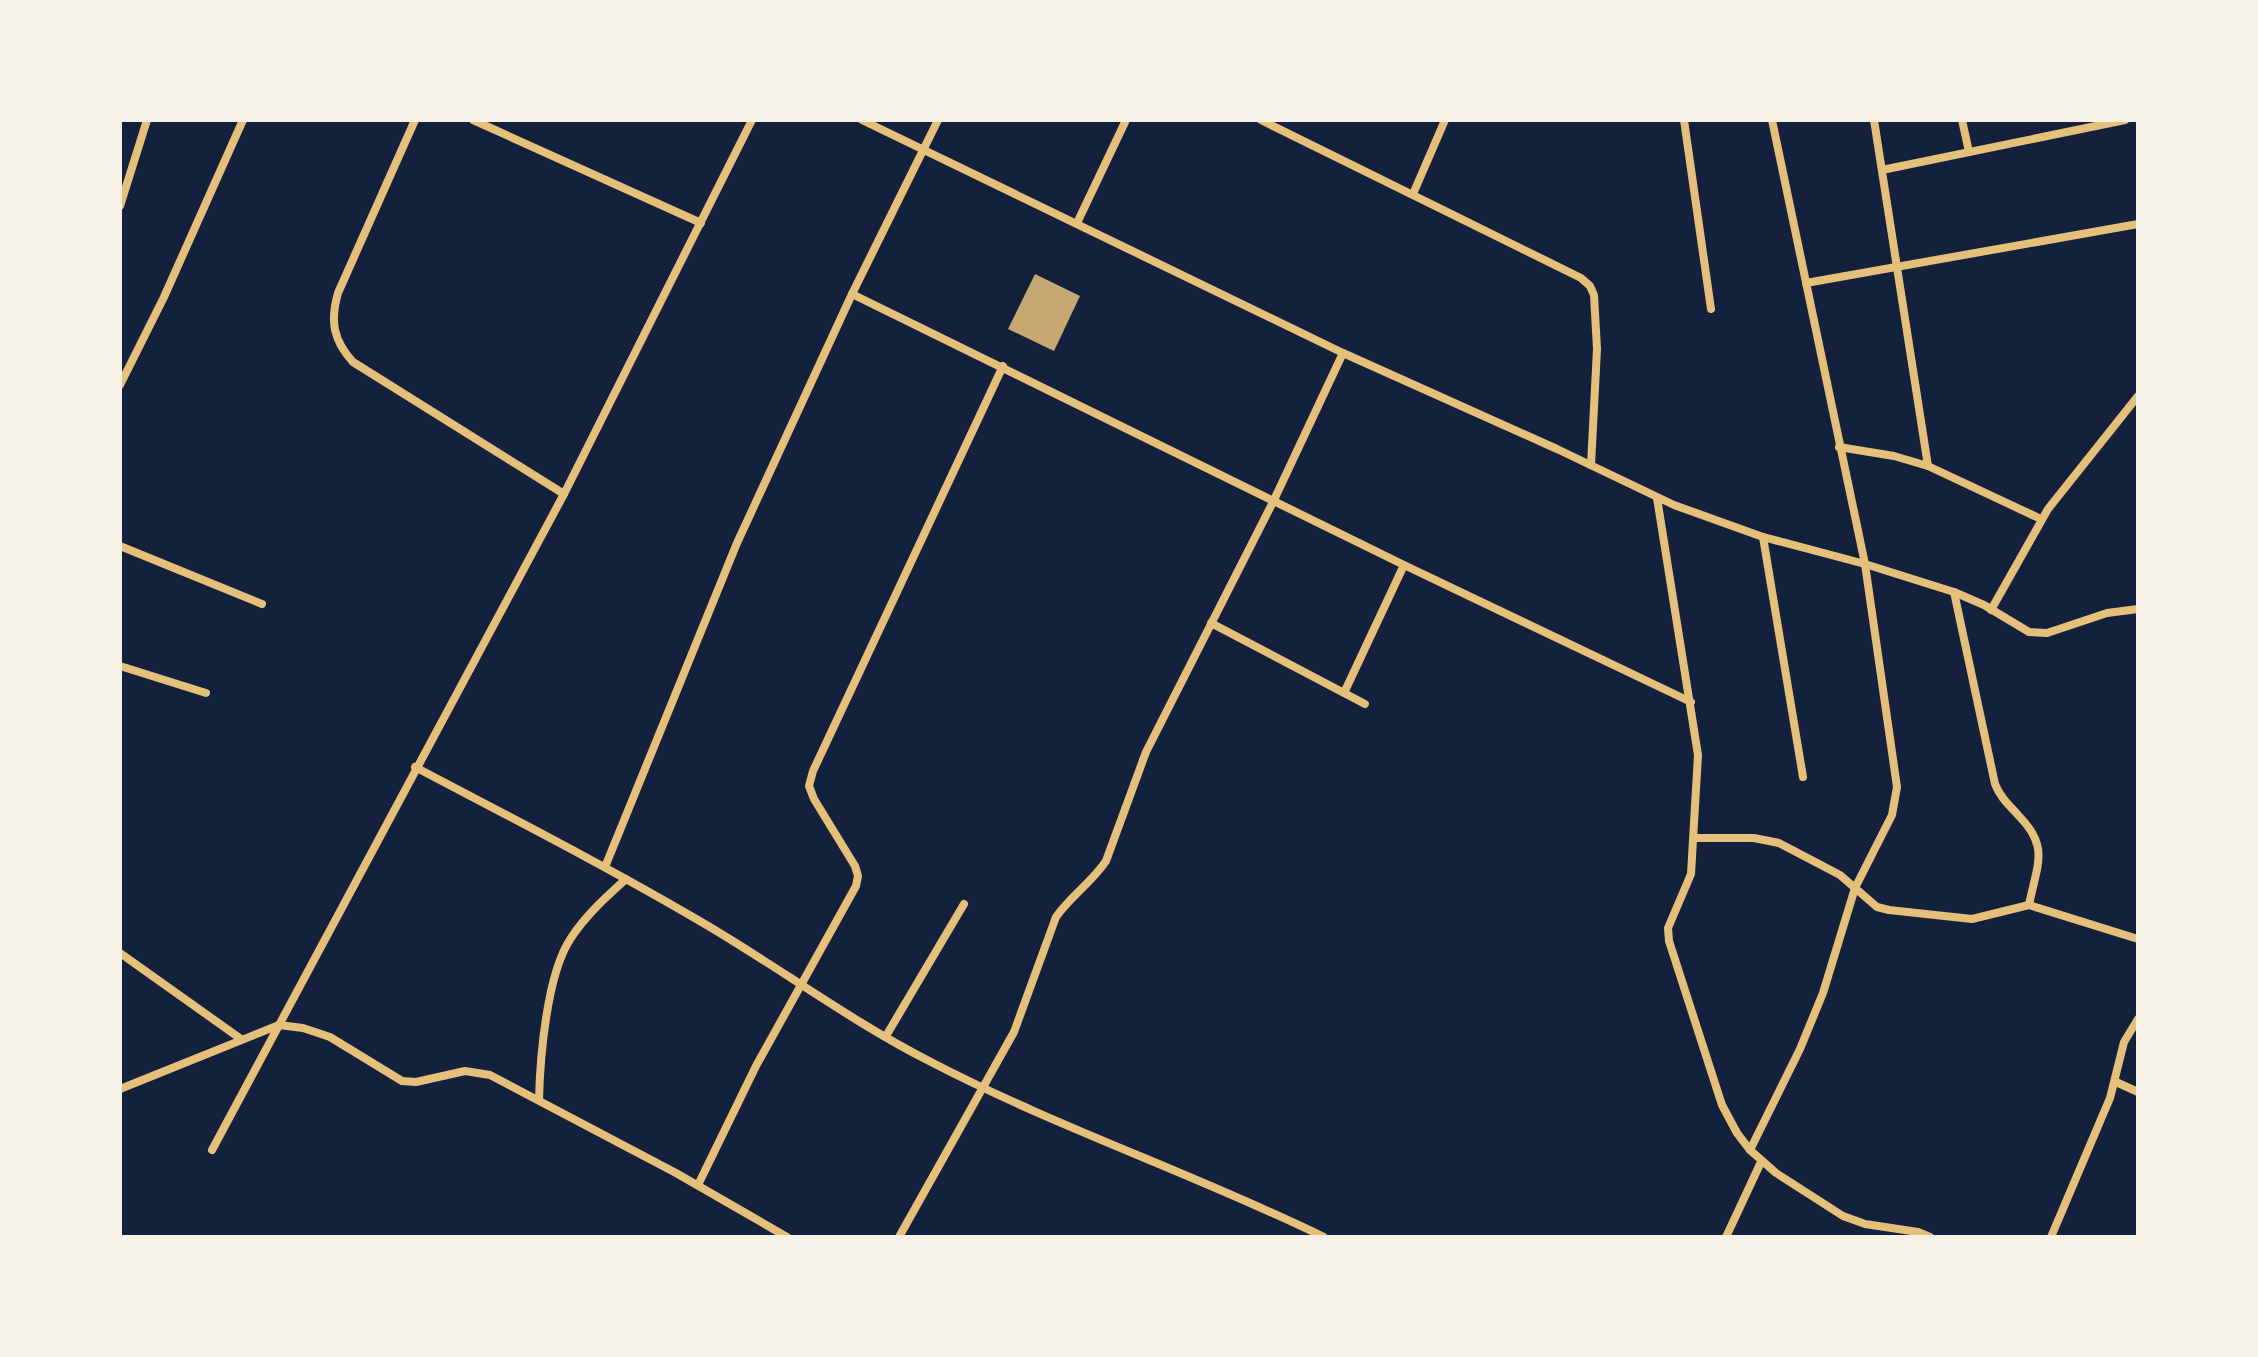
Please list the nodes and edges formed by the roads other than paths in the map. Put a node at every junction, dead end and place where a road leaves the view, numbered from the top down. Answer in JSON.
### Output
{"nodes":[{"id":1,"x":147,"y":120,"type":"edge"},
{"id":2,"x":243,"y":120,"type":"edge"},
{"id":3,"x":415,"y":120,"type":"edge"},
{"id":4,"x":473,"y":120,"type":"edge"},
{"id":5,"x":752,"y":120,"type":"edge"},
{"id":6,"x":862,"y":120,"type":"edge"},
{"id":7,"x":938,"y":120,"type":"edge"},
{"id":8,"x":1126,"y":120,"type":"edge"},
{"id":9,"x":1261,"y":120,"type":"edge"},
{"id":10,"x":1286,"y":120,"type":"edge"},
{"id":11,"x":1445,"y":120,"type":"edge"},
{"id":12,"x":1684,"y":120,"type":"edge"},
{"id":13,"x":1772,"y":120,"type":"edge"},
{"id":14,"x":1874,"y":120,"type":"edge"},
{"id":15,"x":1962,"y":120,"type":"edge"},
{"id":16,"x":2125,"y":120,"type":"edge"},
{"id":17,"x":1282,"y":130,"type":"junction"},
{"id":18,"x":924,"y":150,"type":"junction"},
{"id":19,"x":1969,"y":152,"type":"junction"},
{"id":20,"x":1882,"y":170,"type":"junction"},
{"id":21,"x":1413,"y":194,"type":"junction"},
{"id":22,"x":120,"y":206,"type":"edge"},
{"id":23,"x":701,"y":223,"type":"junction"},
{"id":24,"x":1077,"y":223,"type":"junction"},
{"id":25,"x":2138,"y":224,"type":"edge"},
{"id":26,"x":1897,"y":266,"type":"junction"},
{"id":27,"x":1806,"y":283,"type":"junction"},
{"id":28,"x":852,"y":294,"type":"junction"},
{"id":29,"x":1711,"y":309,"type":"dead end"},
{"id":30,"x":1343,"y":353,"type":"junction"},
{"id":31,"x":1003,"y":366,"type":"junction"},
{"id":32,"x":120,"y":385,"type":"edge"},
{"id":33,"x":2138,"y":396,"type":"edge"},
{"id":34,"x":1839,"y":447,"type":"junction"},
{"id":35,"x":1591,"y":465,"type":"junction"},
{"id":36,"x":1928,"y":466,"type":"junction"},
{"id":37,"x":564,"y":494,"type":"junction"},
{"id":38,"x":1657,"y":498,"type":"junction"},
{"id":39,"x":1273,"y":502,"type":"junction"},
{"id":40,"x":2041,"y":519,"type":"junction"},
{"id":41,"x":1763,"y":537,"type":"junction"},
{"id":42,"x":120,"y":546,"type":"edge"},
{"id":43,"x":1865,"y":564,"type":"junction"},
{"id":44,"x":1404,"y":565,"type":"junction"},
{"id":45,"x":1954,"y":592,"type":"junction"},
{"id":46,"x":262,"y":604,"type":"dead end"},
{"id":47,"x":2138,"y":609,"type":"edge"},
{"id":48,"x":1991,"y":610,"type":"junction"},
{"id":49,"x":1211,"y":623,"type":"junction"},
{"id":50,"x":120,"y":666,"type":"edge"},
{"id":51,"x":206,"y":693,"type":"dead end"},
{"id":52,"x":1344,"y":693,"type":"junction"},
{"id":53,"x":1691,"y":702,"type":"junction"},
{"id":54,"x":1365,"y":704,"type":"dead end"},
{"id":55,"x":415,"y":767,"type":"junction"},
{"id":56,"x":1803,"y":777,"type":"dead end"},
{"id":57,"x":1695,"y":838,"type":"junction"},
{"id":58,"x":605,"y":867,"type":"junction"},
{"id":59,"x":626,"y":879,"type":"junction"},
{"id":60,"x":1855,"y":888,"type":"junction"},
{"id":61,"x":964,"y":904,"type":"dead end"},
{"id":62,"x":2029,"y":905,"type":"junction"},
{"id":63,"x":2138,"y":939,"type":"edge"},
{"id":64,"x":120,"y":953,"type":"edge"},
{"id":65,"x":803,"y":985,"type":"junction"},
{"id":66,"x":2138,"y":1019,"type":"edge"},
{"id":67,"x":279,"y":1025,"type":"junction"},
{"id":68,"x":886,"y":1036,"type":"junction"},
{"id":69,"x":241,"y":1039,"type":"junction"},
{"id":70,"x":2116,"y":1082,"type":"junction"},
{"id":71,"x":984,"y":1087,"type":"junction"},
{"id":72,"x":120,"y":1089,"type":"edge"},
{"id":73,"x":2138,"y":1092,"type":"edge"},
{"id":74,"x":539,"y":1100,"type":"junction"},
{"id":75,"x":212,"y":1150,"type":"dead end"},
{"id":76,"x":1750,"y":1150,"type":"junction"},
{"id":77,"x":1761,"y":1162,"type":"junction"},
{"id":78,"x":698,"y":1185,"type":"junction"},
{"id":79,"x":787,"y":1237,"type":"edge"},
{"id":80,"x":899,"y":1237,"type":"edge"},
{"id":81,"x":1324,"y":1237,"type":"edge"},
{"id":82,"x":1726,"y":1237,"type":"edge"},
{"id":83,"x":1930,"y":1237,"type":"edge"},
{"id":84,"x":2051,"y":1237,"type":"edge"}],
"edges":[{"from":1,"to":22,"type":"street"},
{"from":2,"to":32,"type":"street"},
{"from":3,"to":37,"type":"street"},
{"from":4,"to":23,"type":"street"},
{"from":5,"to":23,"type":"street"},
{"from":6,"to":18,"type":"street"},
{"from":7,"to":18,"type":"street"},
{"from":8,"to":24,"type":"street"},
{"from":9,"to":17,"type":"street"},
{"from":10,"to":17,"type":"street"},
{"from":11,"to":21,"type":"street"},
{"from":12,"to":29,"type":"street"},
{"from":13,"to":27,"type":"street"},
{"from":14,"to":20,"type":"street"},
{"from":15,"to":19,"type":"street"},
{"from":16,"to":19,"type":"street"},
{"from":17,"to":21,"type":"street"},
{"from":18,"to":24,"type":"street"},
{"from":18,"to":28,"type":"street"},
{"from":19,"to":20,"type":"street"},
{"from":20,"to":26,"type":"street"},
{"from":21,"to":35,"type":"street"},
{"from":23,"to":37,"type":"street"},
{"from":24,"to":30,"type":"street"},
{"from":25,"to":26,"type":"street"},
{"from":26,"to":27,"type":"street"},
{"from":26,"to":36,"type":"street"},
{"from":27,"to":34,"type":"street"},
{"from":28,"to":31,"type":"street"},
{"from":28,"to":58,"type":"street"},
{"from":30,"to":35,"type":"street"},
{"from":30,"to":39,"type":"street"},
{"from":31,"to":39,"type":"street"},
{"from":31,"to":65,"type":"street"},
{"from":33,"to":40,"type":"street"},
{"from":34,"to":36,"type":"street"},
{"from":34,"to":43,"type":"street"},
{"from":35,"to":38,"type":"street"},
{"from":36,"to":40,"type":"street"},
{"from":37,"to":55,"type":"street"},
{"from":38,"to":41,"type":"street"},
{"from":38,"to":53,"type":"street"},
{"from":39,"to":44,"type":"street"},
{"from":39,"to":49,"type":"street"},
{"from":40,"to":48,"type":"street"},
{"from":41,"to":43,"type":"street"},
{"from":41,"to":56,"type":"street"},
{"from":42,"to":46,"type":"street"},
{"from":43,"to":45,"type":"street"},
{"from":43,"to":60,"type":"street"},
{"from":44,"to":52,"type":"street"},
{"from":44,"to":53,"type":"street"},
{"from":45,"to":48,"type":"street"},
{"from":45,"to":62,"type":"street"},
{"from":47,"to":48,"type":"street"},
{"from":49,"to":52,"type":"street"},
{"from":49,"to":71,"type":"street"},
{"from":50,"to":51,"type":"street"},
{"from":52,"to":54,"type":"street"},
{"from":53,"to":57,"type":"street"},
{"from":55,"to":58,"type":"street"},
{"from":55,"to":67,"type":"street"},
{"from":57,"to":60,"type":"street"},
{"from":57,"to":76,"type":"street"},
{"from":58,"to":59,"type":"street"},
{"from":59,"to":65,"type":"street"},
{"from":59,"to":74,"type":"street"},
{"from":60,"to":62,"type":"street"},
{"from":60,"to":76,"type":"street"},
{"from":61,"to":68,"type":"street"},
{"from":62,"to":63,"type":"street"},
{"from":64,"to":69,"type":"street"},
{"from":65,"to":68,"type":"street"},
{"from":65,"to":78,"type":"street"},
{"from":66,"to":70,"type":"street"},
{"from":67,"to":69,"type":"street"},
{"from":67,"to":74,"type":"street"},
{"from":67,"to":75,"type":"street"},
{"from":68,"to":71,"type":"street"},
{"from":69,"to":72,"type":"street"},
{"from":70,"to":73,"type":"street"},
{"from":70,"to":84,"type":"street"},
{"from":71,"to":80,"type":"street"},
{"from":71,"to":81,"type":"street"},
{"from":74,"to":78,"type":"street"},
{"from":76,"to":77,"type":"street"},
{"from":77,"to":82,"type":"street"},
{"from":77,"to":83,"type":"street"},
{"from":78,"to":79,"type":"street"}]}
